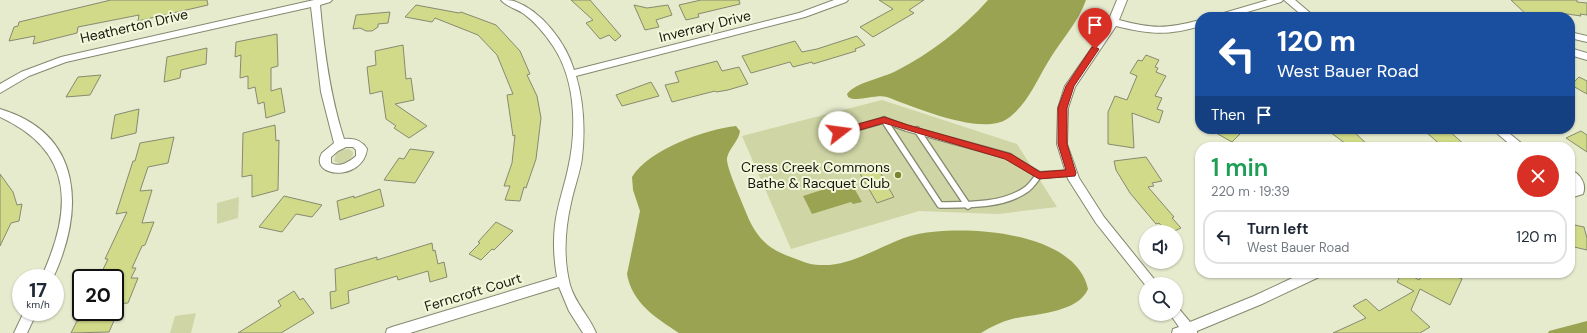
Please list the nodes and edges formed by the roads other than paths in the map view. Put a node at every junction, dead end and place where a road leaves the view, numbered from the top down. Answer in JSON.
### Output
{"nodes":[{"id":1,"x":328,"y":0,"type":"edge"},
{"id":2,"x":843,"y":0,"type":"edge"},
{"id":3,"x":1122,"y":0,"type":"edge"},
{"id":4,"x":1278,"y":0,"type":"edge"},
{"id":5,"x":1289,"y":0,"type":"edge"},
{"id":6,"x":512,"y":1,"type":"edge"},
{"id":7,"x":314,"y":3,"type":"junction"},
{"id":8,"x":1237,"y":12,"type":"edge"},
{"id":9,"x":1304,"y":12,"type":"edge"},
{"id":10,"x":1114,"y":22,"type":"junction"},
{"id":11,"x":1195,"y":24,"type":"edge"},
{"id":12,"x":1575,"y":36,"type":"edge"},
{"id":13,"x":1587,"y":39,"type":"edge"},
{"id":14,"x":1575,"y":53,"type":"edge"},
{"id":15,"x":1587,"y":57,"type":"edge"},
{"id":16,"x":572,"y":74,"type":"junction"},
{"id":17,"x":0,"y":89,"type":"edge"},
{"id":18,"x":0,"y":113,"type":"edge"},
{"id":19,"x":884,"y":120,"type":"junction"},
{"id":20,"x":917,"y":130,"type":"junction"},
{"id":21,"x":839,"y":132,"type":"dead end"},
{"id":22,"x":1504,"y":134,"type":"edge"},
{"id":23,"x":1514,"y":142,"type":"edge"},
{"id":24,"x":340,"y":145,"type":"dead end"},
{"id":25,"x":1072,"y":173,"type":"junction"},
{"id":26,"x":1039,"y":175,"type":"junction"},
{"id":27,"x":1575,"y":179,"type":"edge"},
{"id":28,"x":1575,"y":192,"type":"edge"},
{"id":29,"x":968,"y":206,"type":"junction"},
{"id":30,"x":50,"y":269,"type":"edge"},
{"id":31,"x":1146,"y":277,"type":"edge"},
{"id":32,"x":1304,"y":278,"type":"edge"},
{"id":33,"x":563,"y":280,"type":"junction"},
{"id":34,"x":26,"y":321,"type":"edge"},
{"id":35,"x":1180,"y":321,"type":"edge"},
{"id":36,"x":1186,"y":332,"type":"edge"},
{"id":37,"x":20,"y":333,"type":"edge"},
{"id":38,"x":392,"y":333,"type":"edge"},
{"id":39,"x":590,"y":333,"type":"edge"}],
"edges":[{"from":1,"to":7,"type":"street","name":"Heatherton Drive"},
{"from":2,"to":16,"type":"street","name":"Inverrary Drive"},
{"from":3,"to":10,"type":"street"},
{"from":4,"to":8,"type":"street"},
{"from":5,"to":9,"type":"street"},
{"from":6,"to":16,"type":"street"},
{"from":7,"to":17,"type":"street","name":"Heatherton Drive"},
{"from":7,"to":24,"type":"street"},
{"from":10,"to":11,"type":"street"},
{"from":10,"to":25,"type":"street"},
{"from":12,"to":13,"type":"street"},
{"from":14,"to":15,"type":"street"},
{"from":16,"to":33,"type":"street"},
{"from":18,"to":30,"type":"street"},
{"from":19,"to":20,"type":"lane"},
{"from":19,"to":21,"type":"lane"},
{"from":19,"to":29,"type":"lane"},
{"from":20,"to":26,"type":"lane"},
{"from":20,"to":29,"type":"lane"},
{"from":22,"to":23,"type":"street"},
{"from":25,"to":26,"type":"lane"},
{"from":25,"to":31,"type":"street"},
{"from":26,"to":29,"type":"lane"},
{"from":27,"to":28,"type":"street"},
{"from":32,"to":36,"type":"street"},
{"from":33,"to":38,"type":"street","name":"Ferncroft Court"},
{"from":33,"to":39,"type":"street"},
{"from":34,"to":37,"type":"street"},
{"from":35,"to":36,"type":"street"}]}
